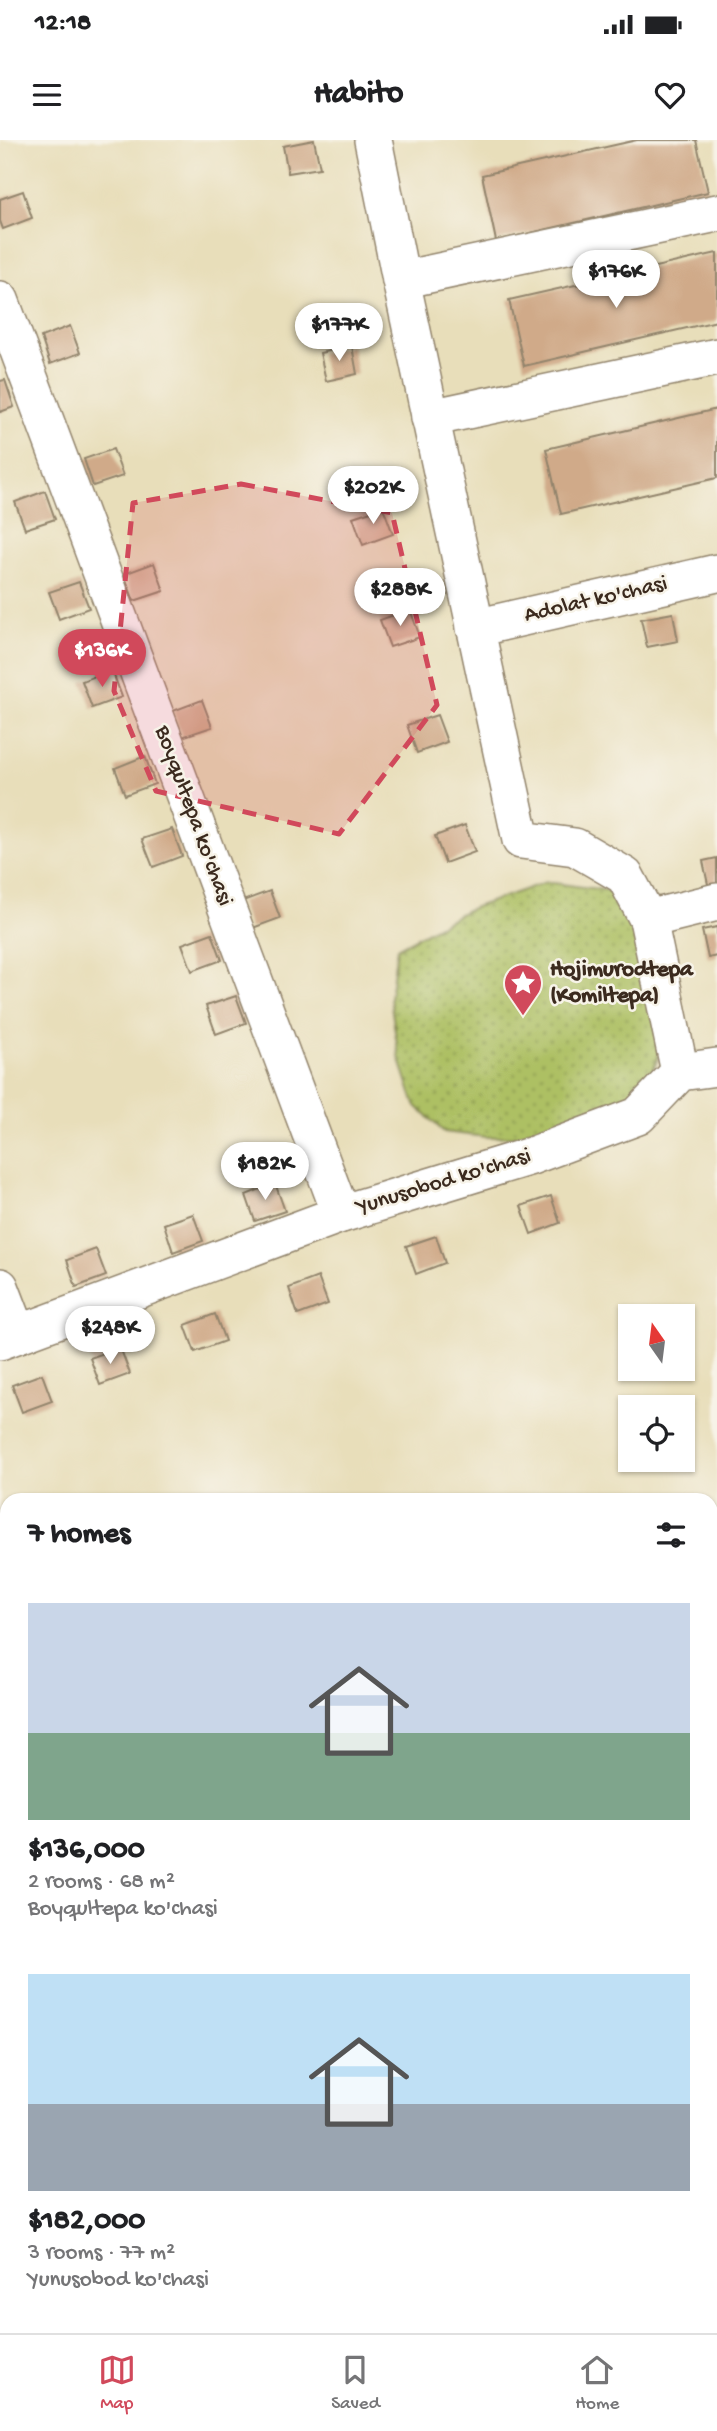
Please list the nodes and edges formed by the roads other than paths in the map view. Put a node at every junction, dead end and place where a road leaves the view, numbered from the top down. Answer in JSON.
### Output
{"nodes":[{"id":1,"x":373,"y":140,"type":"edge"},
{"id":2,"x":717,"y":213,"type":"edge"},
{"id":3,"x":401,"y":280,"type":"junction"},
{"id":4,"x":0,"y":300,"type":"edge"},
{"id":5,"x":717,"y":357,"type":"edge"},
{"id":6,"x":430,"y":418,"type":"junction"},
{"id":7,"x":717,"y":573,"type":"edge"},
{"id":8,"x":475,"y":628,"type":"junction"},
{"id":9,"x":717,"y":902,"type":"edge"},
{"id":10,"x":648,"y":919,"type":"junction"},
{"id":11,"x":717,"y":1067,"type":"edge"},
{"id":12,"x":680,"y":1072,"type":"junction"},
{"id":13,"x":341,"y":1214,"type":"junction"},
{"id":14,"x":0,"y":1287,"type":"edge"},
{"id":15,"x":9,"y":1338,"type":"edge"}],
"edges":[{"from":1,"to":3,"type":"street"},
{"from":2,"to":3,"type":"street"},
{"from":3,"to":6,"type":"street"},
{"from":4,"to":13,"type":"street","name":"Boyqultepa ko'chasi"},
{"from":5,"to":6,"type":"street"},
{"from":6,"to":8,"type":"street"},
{"from":7,"to":8,"type":"street","name":"Adolat ko'chasi"},
{"from":8,"to":10,"type":"street"},
{"from":9,"to":10,"type":"street"},
{"from":10,"to":12,"type":"street"},
{"from":11,"to":12,"type":"street"},
{"from":12,"to":13,"type":"street","name":"Yunusobod ko'chasi"},
{"from":13,"to":15,"type":"street","name":"Yunusobod ko'chasi"},
{"from":14,"to":15,"type":"street"}]}
